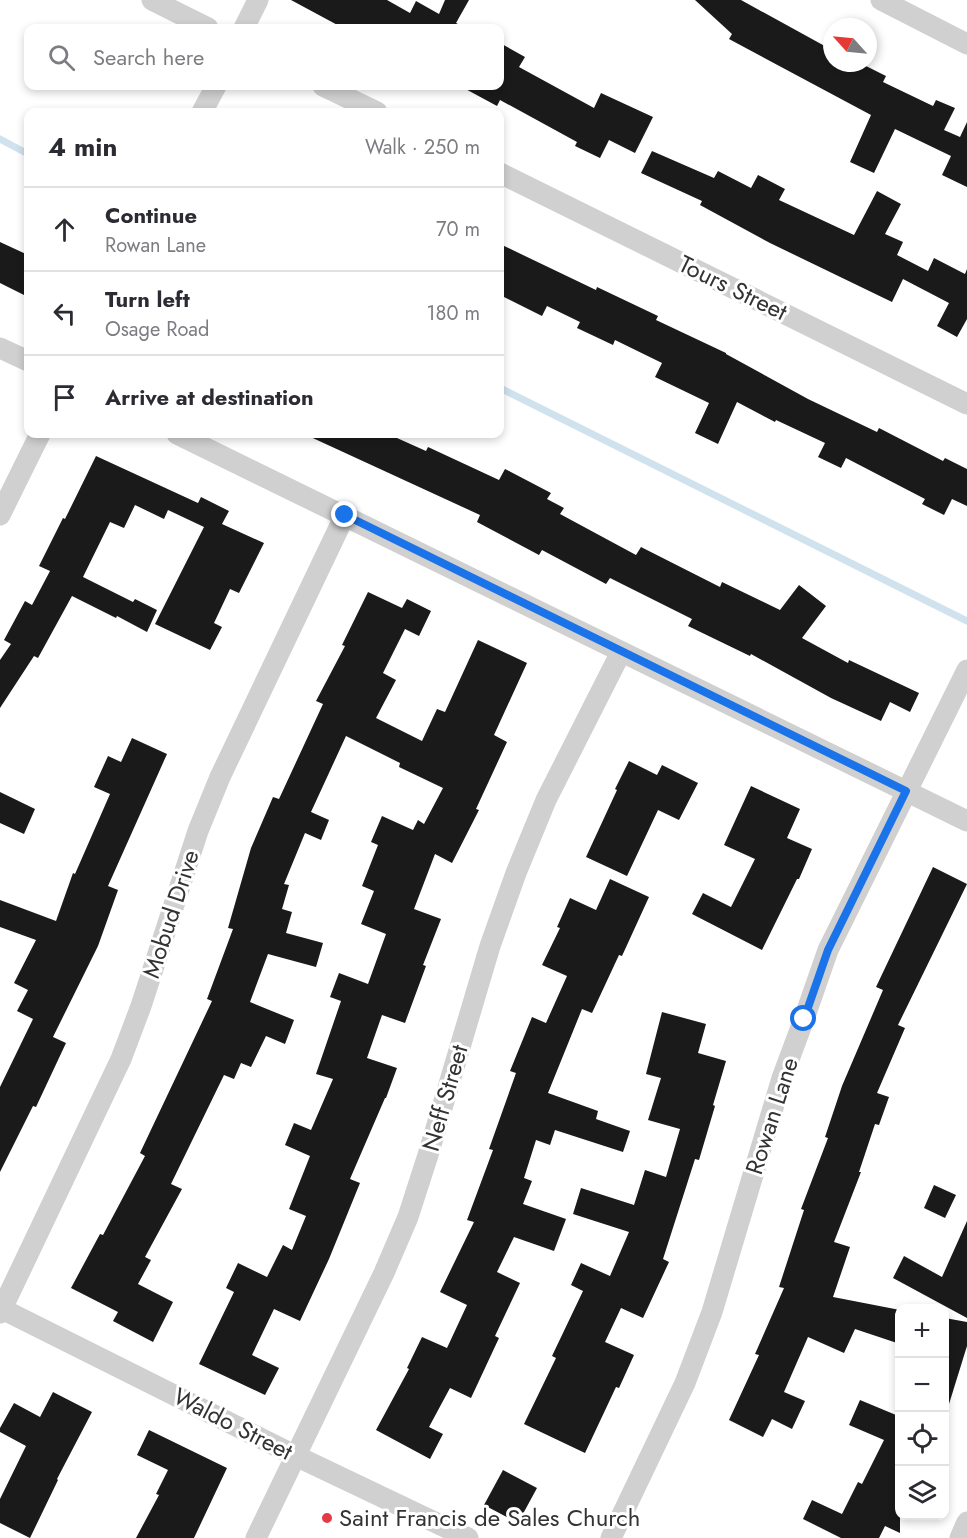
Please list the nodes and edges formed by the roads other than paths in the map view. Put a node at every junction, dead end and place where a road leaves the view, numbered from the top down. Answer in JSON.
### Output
{"nodes":[{"id":1,"x":152,"y":0,"type":"edge"},
{"id":2,"x":258,"y":0,"type":"edge"},
{"id":3,"x":881,"y":0,"type":"edge"},
{"id":4,"x":200,"y":24,"type":"edge"},
{"id":5,"x":246,"y":24,"type":"edge"},
{"id":6,"x":967,"y":44,"type":"edge"},
{"id":7,"x":214,"y":90,"type":"edge"},
{"id":8,"x":331,"y":90,"type":"edge"},
{"id":9,"x":204,"y":108,"type":"edge"},
{"id":10,"x":369,"y":108,"type":"edge"},
{"id":11,"x":504,"y":175,"type":"edge"},
{"id":12,"x":0,"y":348,"type":"edge"},
{"id":13,"x":24,"y":359,"type":"edge"},
{"id":14,"x":967,"y":404,"type":"edge"},
{"id":15,"x":38,"y":438,"type":"edge"},
{"id":16,"x":185,"y":438,"type":"edge"},
{"id":17,"x":0,"y":514,"type":"edge"},
{"id":18,"x":345,"y":515,"type":"junction"},
{"id":19,"x":621,"y":652,"type":"junction"},
{"id":20,"x":967,"y":670,"type":"edge"},
{"id":21,"x":906,"y":791,"type":"junction"},
{"id":22,"x":967,"y":821,"type":"edge"},
{"id":23,"x":1,"y":1310,"type":"edge"},
{"id":24,"x":296,"y":1456,"type":"junction"},
{"id":25,"x":967,"y":1522,"type":"edge"},
{"id":26,"x":256,"y":1538,"type":"edge"},
{"id":27,"x":468,"y":1538,"type":"edge"},
{"id":28,"x":611,"y":1538,"type":"edge"},
{"id":29,"x":960,"y":1538,"type":"edge"}],
"edges":[{"from":1,"to":4,"type":"street"},
{"from":2,"to":5,"type":"street"},
{"from":3,"to":6,"type":"street"},
{"from":7,"to":9,"type":"street"},
{"from":8,"to":10,"type":"street"},
{"from":11,"to":14,"type":"street","name":"Tours Street"},
{"from":12,"to":13,"type":"street"},
{"from":15,"to":17,"type":"street"},
{"from":16,"to":18,"type":"street"},
{"from":18,"to":19,"type":"street"},
{"from":18,"to":23,"type":"street","name":"Mobud Drive"},
{"from":19,"to":21,"type":"street"},
{"from":19,"to":24,"type":"street","name":"Neff Street"},
{"from":20,"to":21,"type":"street","name":"Rowan Lane"},
{"from":21,"to":22,"type":"street"},
{"from":21,"to":28,"type":"street","name":"Rowan Lane"},
{"from":23,"to":24,"type":"street","name":"Waldo Street"},
{"from":24,"to":26,"type":"street","name":"Neff Street"},
{"from":24,"to":27,"type":"street","name":"Waldo Street"},
{"from":25,"to":29,"type":"street"}]}
